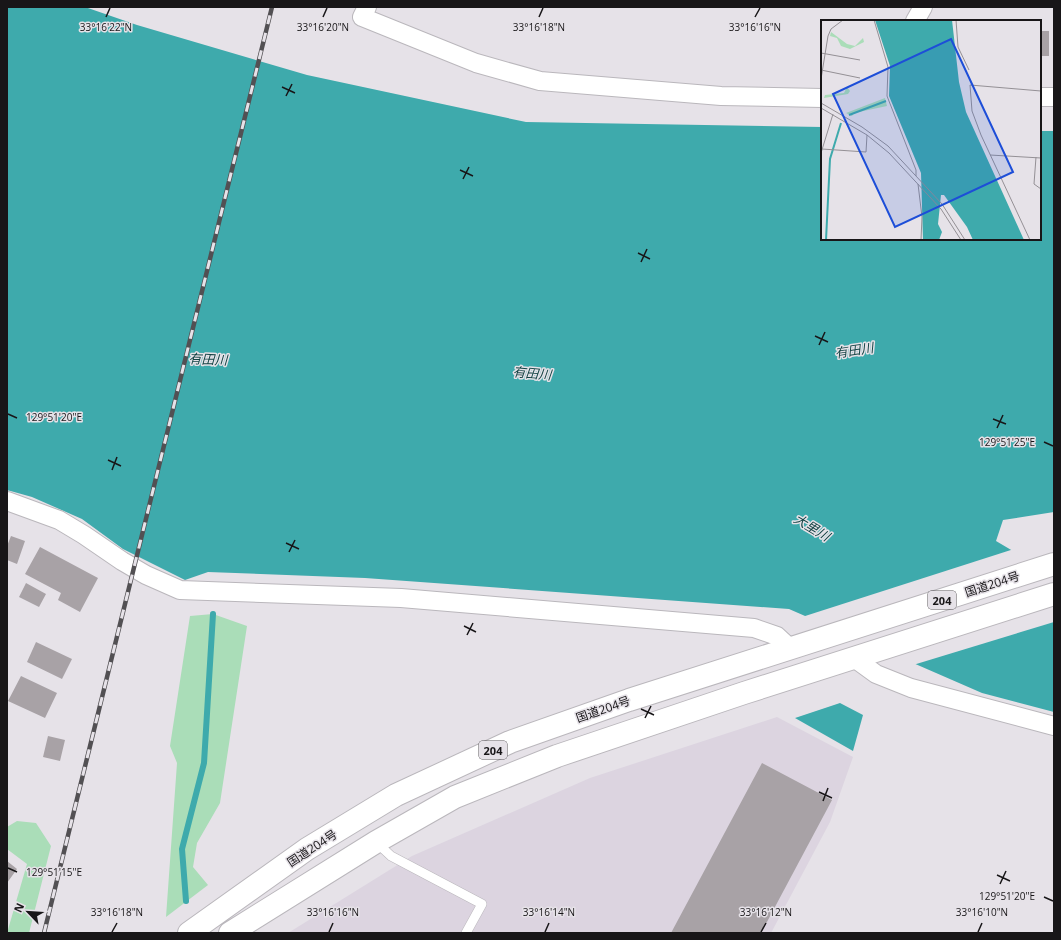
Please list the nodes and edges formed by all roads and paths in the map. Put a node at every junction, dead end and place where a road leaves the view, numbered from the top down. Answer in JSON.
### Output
{"nodes":[{"id":1,"x":367,"y":7,"type":"edge"},
{"id":2,"x":923,"y":7,"type":"edge"},
{"id":3,"x":916,"y":20,"type":"edge"},
{"id":4,"x":1041,"y":97,"type":"edge"},
{"id":5,"x":1054,"y":97,"type":"edge"},
{"id":6,"x":821,"y":98,"type":"edge"},
{"id":7,"x":7,"y":501,"type":"edge"},
{"id":8,"x":1053,"y":564,"type":"edge"},
{"id":9,"x":1054,"y":594,"type":"edge"},
{"id":10,"x":791,"y":649,"type":"junction"},
{"id":11,"x":854,"y":658,"type":"junction"},
{"id":12,"x":1054,"y":726,"type":"edge"},
{"id":13,"x":376,"y":842,"type":"junction"},
{"id":14,"x":189,"y":933,"type":"edge"},
{"id":15,"x":230,"y":933,"type":"edge"},
{"id":16,"x":466,"y":933,"type":"edge"}],
"edges":[{"from":1,"to":6,"type":"street"},
{"from":2,"to":3,"type":"street"},
{"from":4,"to":5,"type":"street"},
{"from":7,"to":10,"type":"street"},
{"from":8,"to":10,"type":"highway","name":"国道204号","number":"204"},
{"from":9,"to":11,"type":"highway","number":"204"},
{"from":10,"to":14,"type":"highway","name":"国道204号","number":"204"},
{"from":11,"to":12,"type":"street"},
{"from":11,"to":13,"type":"highway","number":"204"},
{"from":13,"to":15,"type":"highway","number":"204"},
{"from":13,"to":16,"type":"lane"}]}
